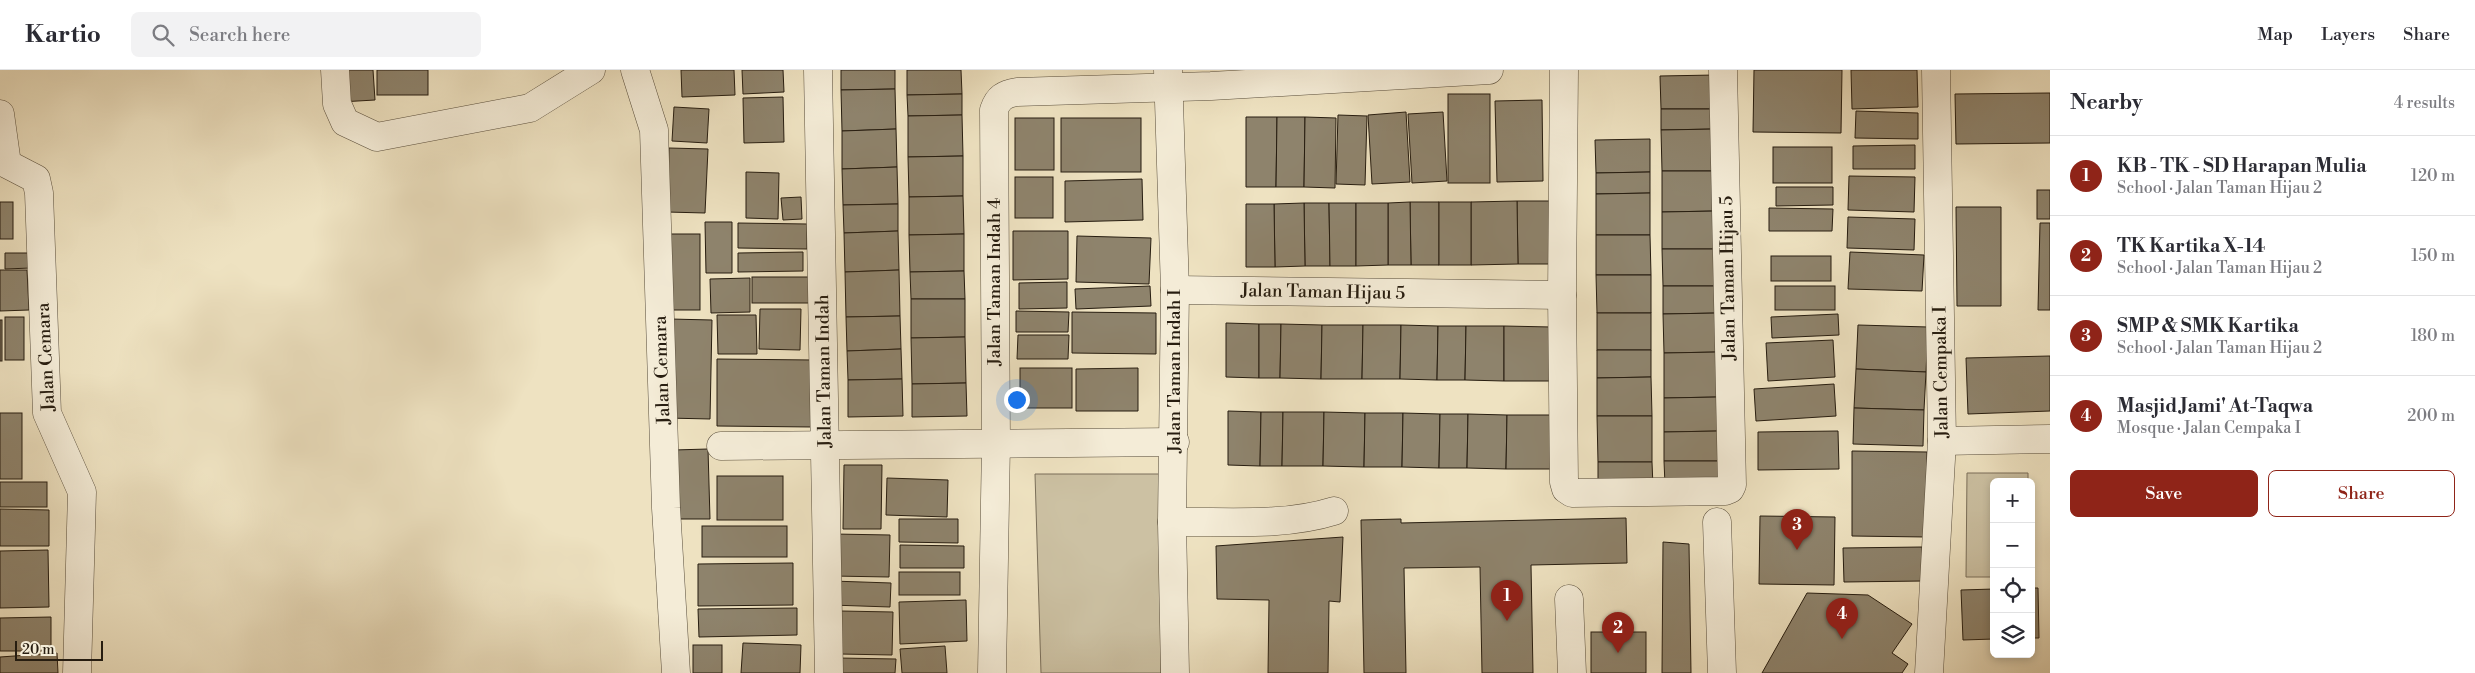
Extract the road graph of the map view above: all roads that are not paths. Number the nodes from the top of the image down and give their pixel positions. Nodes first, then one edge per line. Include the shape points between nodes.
1 (335, 70) edge
2 (591, 70) edge
3 (635, 70) edge
4 (818, 70) edge
5 (1489, 70) edge
6 (1564, 70) edge
7 (1723, 70) edge
8 (1936, 70) edge
9 (1168, 79) edge
10 (0, 114) edge
11 (1175, 290) junction
12 (1562, 295) junction
13 (2050, 439) edge
14 (1942, 441) junction
15 (1175, 442) junction
16 (996, 443) junction
17 (826, 445) junction
18 (721, 446) dead end
19 (1334, 511) dead end
20 (1172, 522) junction
21 (1717, 522) dead end
22 (1569, 600) dead end
23 (76, 673) edge
24 (676, 673) edge
25 (829, 673) edge
26 (992, 673) edge
27 (1175, 673) edge
28 (1572, 673) edge
29 (1722, 673) edge
30 (1929, 673) edge

1 - 2 street via 337,104 345,122 377,137 530,108
3 - 24 street, Jalan Cemara via 654,130 666,508
4 - 17 street, Jalan Taman Indah
5 - 9 street
6 - 12 street
7 - 12 street, Jalan Taman Hijau 5 via 1730,490 1572,493 1566,490
8 - 14 street, Jalan Cempaka I
9 - 11 street, Jalan Taman Indah I
9 - 16 street, Jalan Taman Indah 4 via 1017,92 1005,94 997,101 994,110
10 - 23 street, Jalan Cemara via 6,164 36,179 47,413 82,492
11 - 12 street, Jalan Taman Hijau 5
11 - 15 street, Jalan Taman Indah I
13 - 14 street
14 - 30 street, Jalan Cempaka I
15 - 16 street
15 - 20 street, Jalan Taman Indah I
16 - 17 street
16 - 26 street, Jalan Taman Indah 4
17 - 18 street
17 - 25 street, Jalan Taman Indah
19 - 20 street via 1313,518
20 - 27 street, Jalan Taman Indah I
21 - 29 street
22 - 28 street

